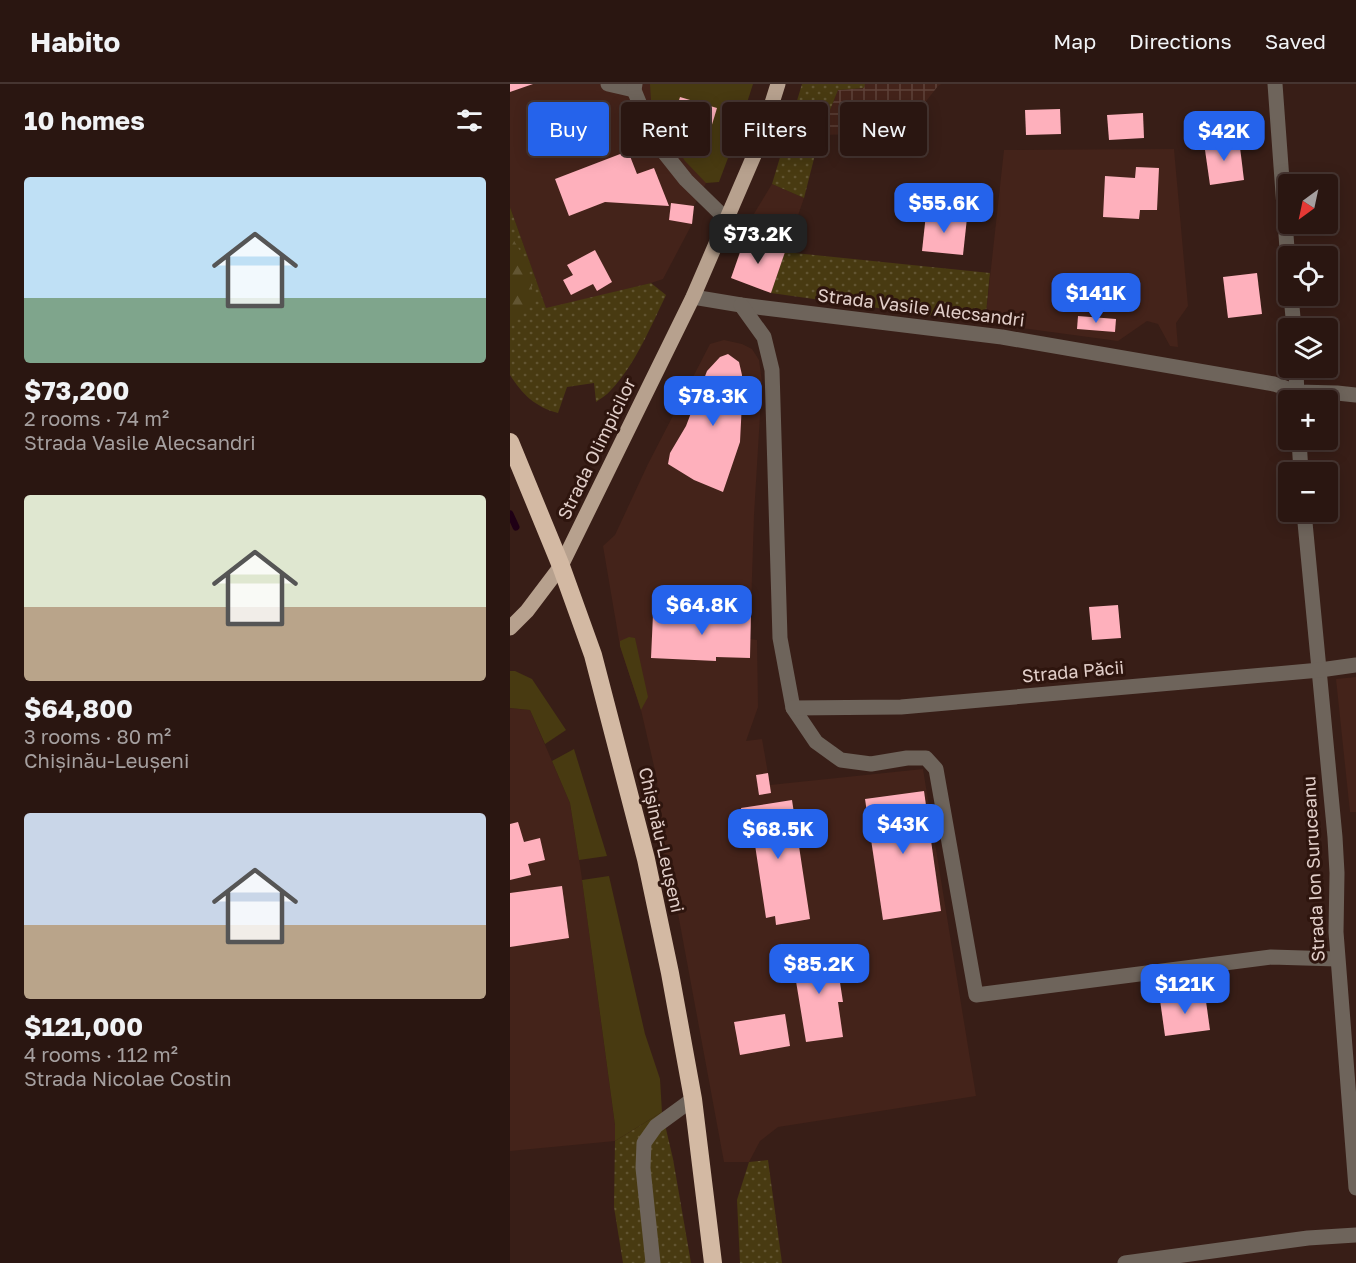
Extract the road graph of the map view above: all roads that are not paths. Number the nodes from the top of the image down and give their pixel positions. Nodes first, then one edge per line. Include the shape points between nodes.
1 (608, 84) edge
2 (778, 84) edge
3 (1275, 84) edge
4 (635, 87) edge
5 (726, 219) junction
6 (1287, 246) edge
7 (693, 297) junction
8 (741, 305) junction
9 (1286, 390) edge
10 (1338, 393) edge
11 (1356, 395) edge
12 (510, 442) edge
13 (1305, 522) edge
14 (561, 566) junction
15 (510, 628) edge
16 (1356, 665) edge
17 (1320, 670) junction
18 (793, 708) junction
19 (1337, 959) junction
20 (1349, 1006) edge
21 (693, 1099) junction
22 (1356, 1188) edge
23 (1356, 1235) edge
24 (653, 1263) edge
25 (713, 1263) edge
26 (1125, 1263) edge

1 - 4 street
2 - 5 main road, Strada Olimpicilor via 759,144
3 - 6 street
4 - 5 street via 655,141 686,180
5 - 7 main road, Strada Olimpicilor
7 - 8 street, Strada Vasile Alecsandri
7 - 14 main road, Strada Olimpicilor
8 - 9 street, Strada Vasile Alecsandri via 1002,337 1274,384
8 - 18 street via 764,337 772,370 780,638
10 - 11 street, Strada Vasile Alecsandri
12 - 14 highway, Chișinău-Leușeni
13 - 17 street, Strada Ion Suruceanu
14 - 15 main road, Strada Olimpicilor
14 - 21 highway, Chișinău-Leușeni via 593,655 646,859
16 - 17 street, Strada Păcii
17 - 18 street, Strada Păcii via 901,707
17 - 19 street, Strada Ion Suruceanu via 1335,837
18 - 19 street via 816,742 841,760 872,764 926,758 936,769 976,995 1271,957
19 - 20 street, Strada Ion Suruceanu
20 - 22 street, Strada Ion Suruceanu
21 - 24 street via 656,1126 644,1143
21 - 25 highway, Chișinău-Leușeni
23 - 26 street

